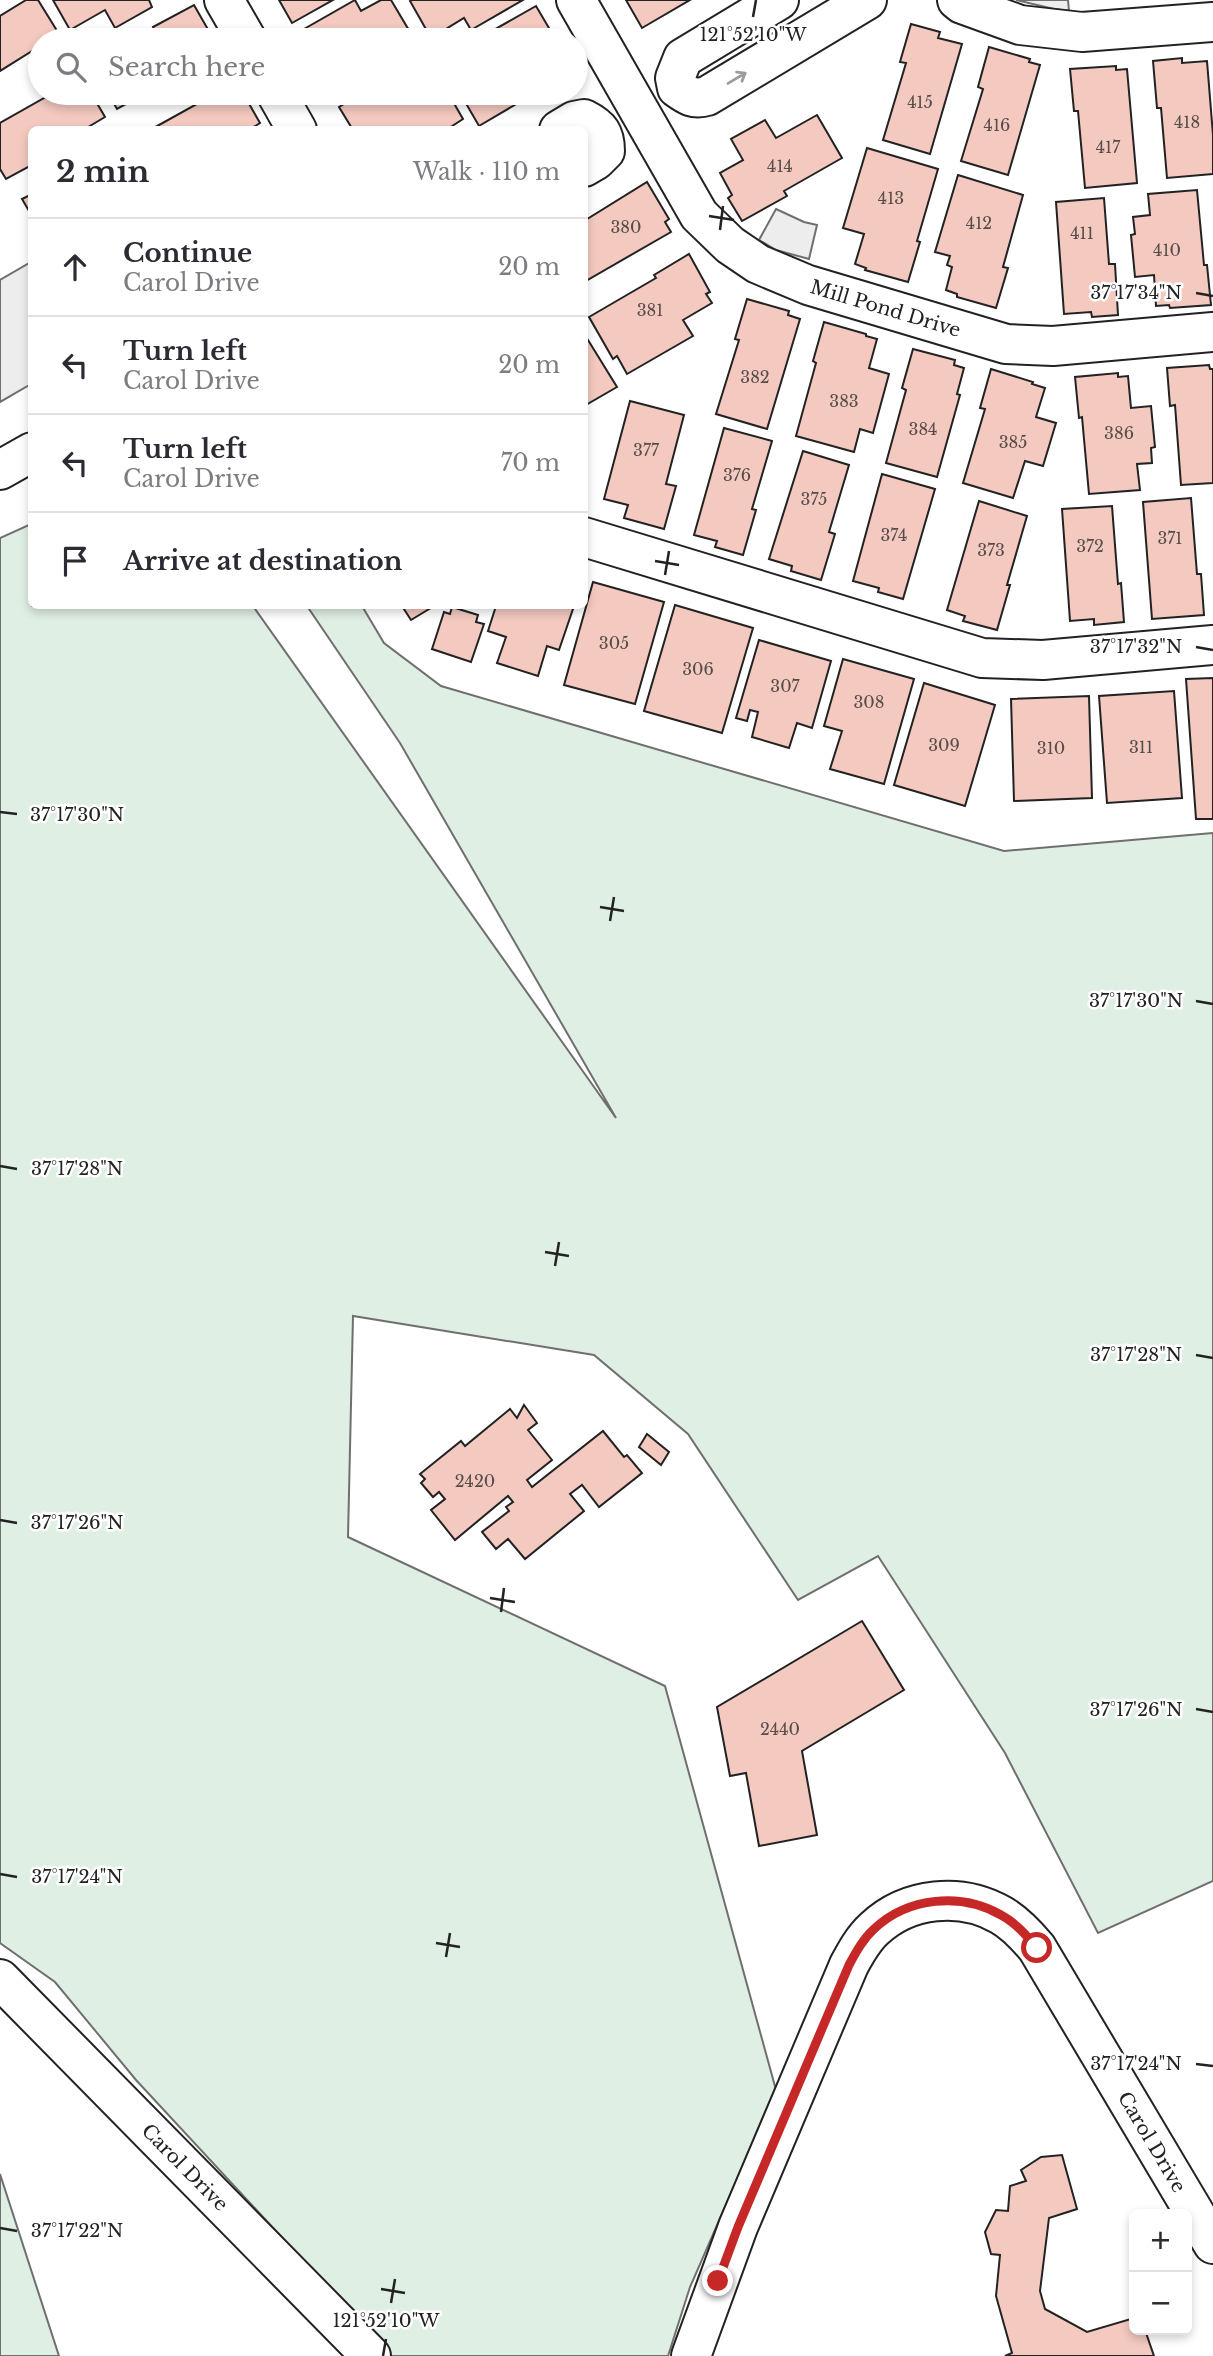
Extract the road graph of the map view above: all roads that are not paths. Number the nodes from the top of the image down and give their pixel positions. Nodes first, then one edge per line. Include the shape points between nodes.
1 (224, 0) edge
2 (576, 0) edge
3 (779, 0) edge
4 (867, 0) edge
5 (957, 0) edge
6 (1213, 22) edge
7 (240, 28) edge
8 (677, 88) junction
9 (283, 105) edge
10 (639, 111) junction
11 (295, 126) edge
12 (566, 126) edge
13 (601, 130) junction
14 (588, 165) edge
15 (1213, 332) edge
16 (28, 454) edge
17 (0, 470) edge
18 (588, 538) edge
19 (1213, 645) edge
20 (0, 1979) edge
21 (1213, 2244) edge
22 (371, 2356) edge
23 (691, 2356) edge

1 - 7 street
2 - 10 street, Mill Pond Drive
3 - 8 street via 683,58 675,78
8 -> 4 street via 697,99 707,96
5 - 6 street via 1020,25 1082,32
8 - 10 street
9 - 11 street
10 - 13 street
10 - 15 street, Mill Pond Drive via 699,215 758,264 808,285 1006,344 1053,346
12 - 13 street via 584,119
13 - 14 street via 605,151
16 - 17 street
18 - 19 street via 982,658 1043,660
20 - 22 street, Carol Drive
21 - 23 street, Carol Drive via 1037,1948 1001,1915 956,1901 933,1901 889,1917 855,1954 738,2227

